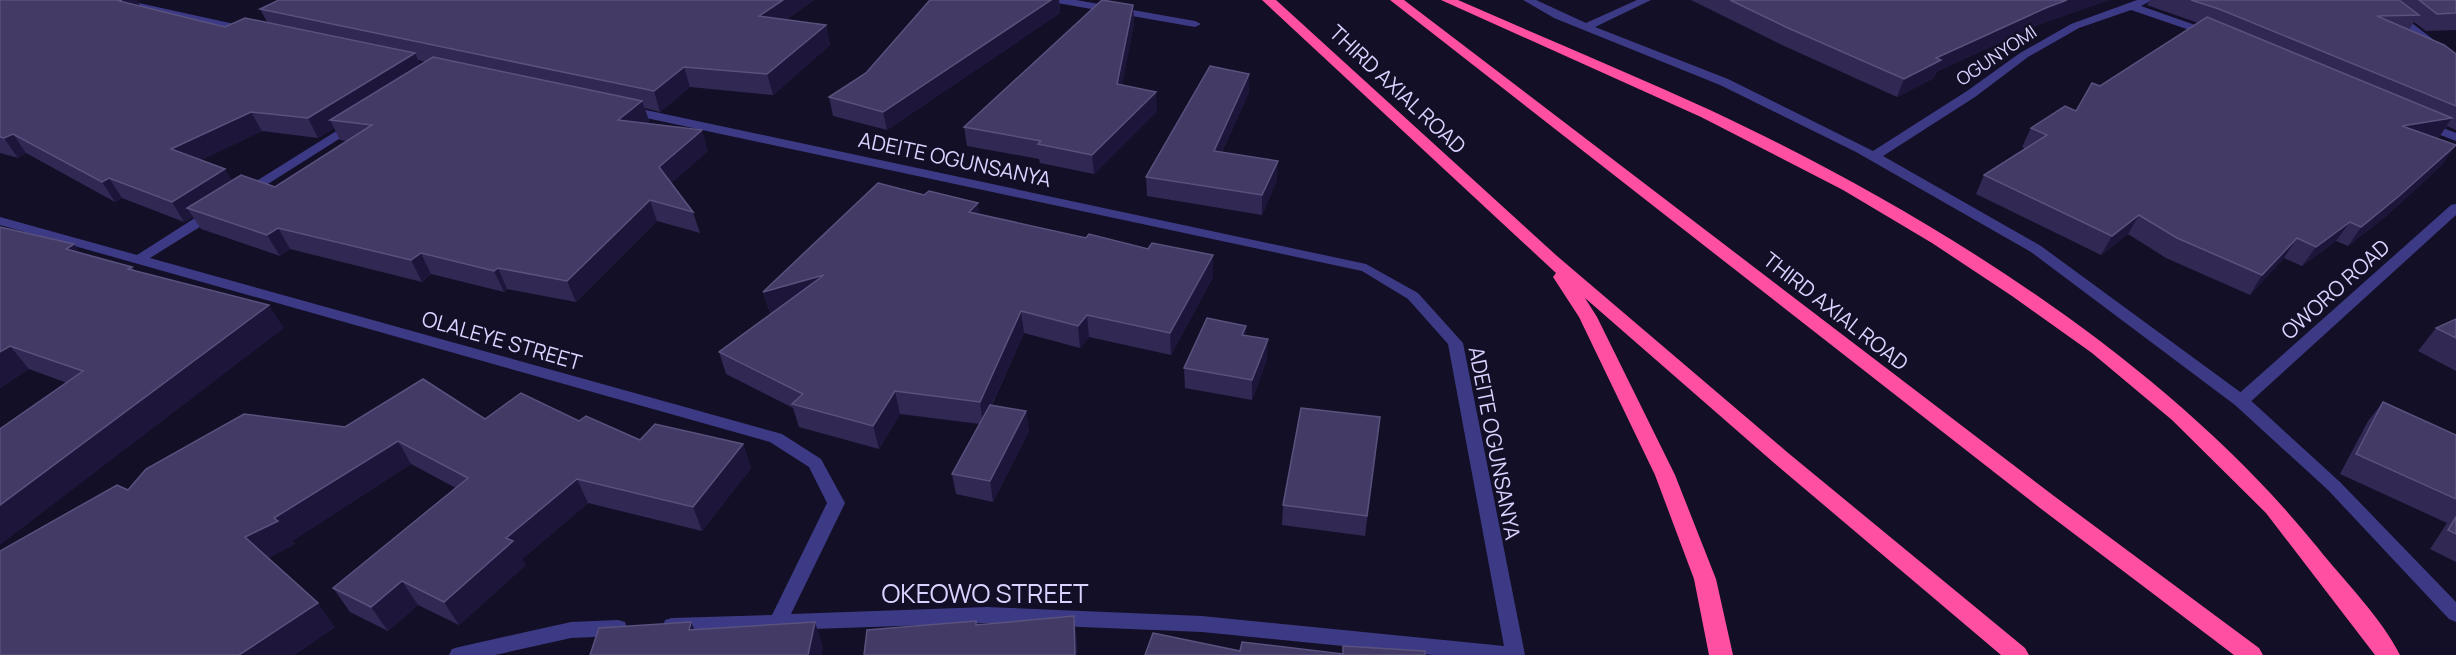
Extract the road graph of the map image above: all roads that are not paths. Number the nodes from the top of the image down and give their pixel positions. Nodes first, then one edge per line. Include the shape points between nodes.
1 (110, 0) edge
2 (1057, 0) edge
3 (1268, 0) edge
4 (1396, 0) edge
5 (1448, 0) edge
6 (1528, 0) edge
7 (1646, 0) edge
8 (2147, 0) edge
9 (2375, 0) edge
10 (2132, 6) junction
11 (1195, 24) dead end
12 (1586, 27) junction
13 (258, 32) edge
14 (2219, 37) edge
15 (2456, 63) edge
16 (615, 108) edge
17 (369, 115) edge
18 (2415, 120) edge
19 (2456, 137) edge
20 (1873, 157) junction
21 (2456, 208) edge
22 (0, 221) edge
23 (138, 260) junction
24 (1551, 260) junction
25 (2241, 401) junction
26 (2456, 614) edge
27 (777, 622) junction
28 (459, 655) edge
29 (1514, 655) edge
30 (1721, 655) edge
31 (2017, 655) edge
32 (2251, 655) edge
33 (2388, 655) edge

1 - 13 street
2 - 11 street
3 - 24 highway, THIRD AXIAL ROAD
4 - 32 highway, THIRD AXIAL ROAD
5 - 33 highway via 1706,114 1849,187 2018,292 2098,349 2179,415 2273,507
6 - 12 street
7 - 12 street
8 - 10 street, OGUNYOMI
9 - 15 street
10 - 14 street
10 - 20 street, OGUNYOMI via 2075,26 2024,55
12 - 20 street via 1724,82
16 - 29 street, ADEITE OGUNSANYA via 1366,268 1413,296 1455,343
17 - 23 street
18 - 19 street
20 - 25 street via 2036,249
21 - 25 street, OWORO ROAD
22 - 23 street, OLALEYE STREET
23 - 27 street, OLALEYE STREET via 776,438 815,463 836,503
24 - 30 highway via 1588,317 1665,475 1705,579
24 - 31 highway, THIRD AXIAL ROAD
25 - 26 street via 2334,486
27 - 28 street, OKEOWO STREET via 571,630
27 - 29 street, OKEOWO STREET via 987,615 1202,624

